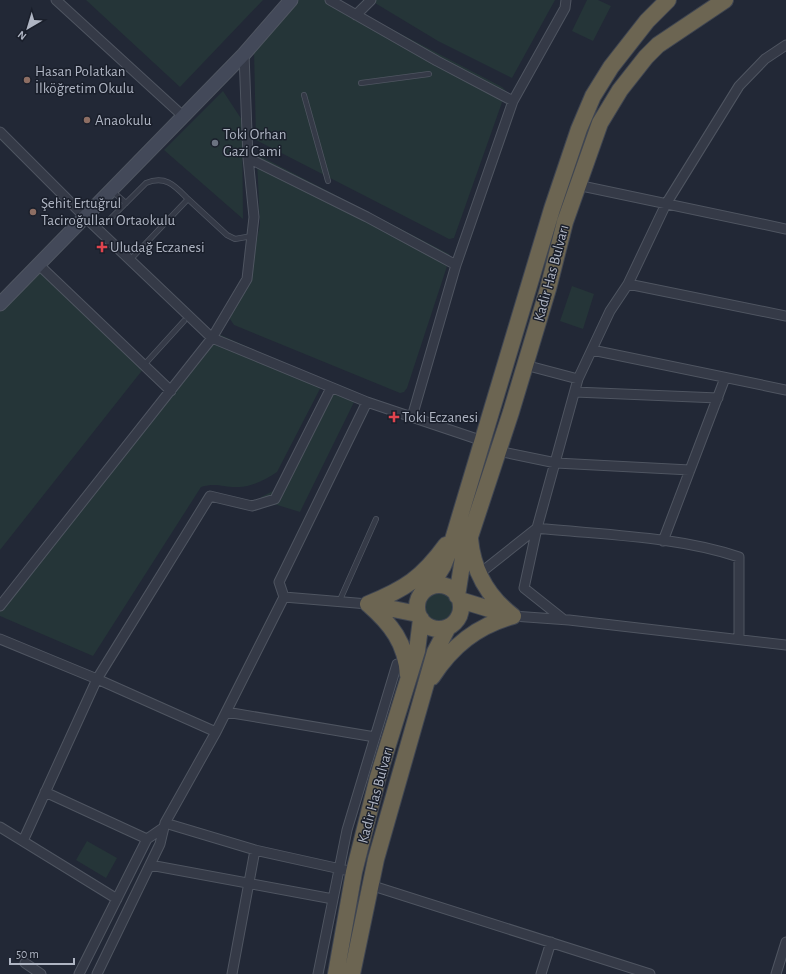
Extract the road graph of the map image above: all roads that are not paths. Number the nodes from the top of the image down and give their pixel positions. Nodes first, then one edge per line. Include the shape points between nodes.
1 (56, 0) edge
2 (291, 0) edge
3 (330, 0) edge
4 (371, 0) edge
5 (566, 0) edge
6 (668, 0) edge
7 (725, 0) edge
8 (356, 15) junction
9 (786, 45) edge
10 (244, 54) junction
11 (429, 74) dead end
12 (361, 83) dead end
13 (304, 95) dead end
14 (513, 101) junction
15 (184, 117) junction
16 (0, 132) edge
17 (248, 158) junction
18 (328, 181) dead end
19 (577, 185) junction
20 (112, 190) junction
21 (188, 199) junction
22 (126, 203) junction
23 (666, 204) junction
24 (86, 218) junction
25 (108, 221) dead end
26 (786, 229) edge
27 (252, 236) junction
28 (130, 260) junction
29 (39, 265) junction
30 (456, 265) junction
31 (628, 284) junction
32 (0, 304) edge
33 (786, 316) edge
34 (184, 321) dead end
35 (212, 338) junction
36 (592, 350) junction
37 (144, 365) junction
38 (525, 365) junction
39 (725, 378) junction
40 (578, 379) junction
41 (331, 388) junction
42 (786, 390) edge
43 (171, 391) junction
44 (575, 392) junction
45 (718, 398) junction
46 (367, 402) junction
47 (412, 417) junction
48 (483, 441) junction
49 (498, 452) junction
50 (556, 463) junction
51 (690, 470) junction
52 (376, 519) dead end
53 (538, 528) junction
54 (463, 532) junction
55 (663, 541) junction
56 (479, 574) junction
57 (426, 591) junction
58 (284, 597) junction
59 (459, 598) junction
60 (339, 602) junction
61 (368, 604) junction
62 (0, 606) edge
63 (419, 616) junction
64 (513, 616) junction
65 (563, 619) junction
66 (493, 621) junction
67 (451, 625) junction
68 (0, 639) edge
69 (739, 639) junction
70 (786, 645) edge
71 (397, 664) dead end
72 (97, 678) junction
73 (408, 683) junction
74 (421, 698) junction
75 (226, 712) junction
76 (216, 732) junction
77 (378, 744) junction
78 (45, 792) junction
79 (164, 825) junction
80 (0, 827) edge
81 (147, 839) junction
82 (23, 841) junction
83 (255, 850) junction
84 (150, 864) junction
85 (347, 871) junction
86 (248, 884) junction
87 (370, 885) junction
88 (333, 898) junction
89 (116, 899) junction
90 (551, 942) junction
91 (786, 942) edge
92 (25, 963) dead end
93 (41, 974) edge
94 (79, 974) edge
95 (98, 974) edge
96 (232, 974) edge
97 (318, 974) edge
98 (336, 974) edge
99 (352, 974) edge
100 (541, 974) edge
101 (650, 974) edge
102 (776, 974) edge

1 - 15 street
2 - 10 street
3 - 8 street
4 - 8 street
5 - 14 street via 565,8
6 - 48 highway, Kadir Has Bulvarı via 621,53 601,81 585,112 552,209
7 - 19 highway, Kadir Has Bulvarı via 658,45 635,69 600,123
8 - 14 street
9 - 23 street via 765,59 739,86
10 - 15 street
10 - 17 street
11 - 12 lane
13 - 18 lane
14 - 30 street
15 - 20 street
16 - 24 street
17 - 27 street via 254,217
17 - 30 street
19 - 23 street
19 - 38 highway, Kadir Has Bulvarı
20 - 22 lane
20 - 24 street
21 - 22 lane via 173,183 157,179 146,183
21 - 27 lane via 227,235 235,239
21 - 28 lane
22 - 25 lane
23 - 26 street
23 - 31 street
24 - 28 street
24 - 29 street
27 - 35 street via 247,279
28 - 35 street
29 - 32 street
29 - 37 street
30 - 47 street
31 - 33 street
31 - 36 street via 610,311
34 - 37 lane
35 - 41 street
35 - 43 street
36 - 39 street
36 - 40 street
37 - 43 street
38 - 40 street
38 - 49 highway, Kadir Has Bulvarı
39 - 42 street
39 - 45 street
40 - 44 street
41 - 46 street
41 - 72 street via 275,499 252,506 210,496
43 - 62 street
44 - 45 street
44 - 50 street
45 - 51 street
46 - 47 street
46 - 58 street via 279,582
47 - 48 street
48 - 54 highway, Kadir Has Bulvarı
49 - 50 street
49 - 54 highway, Kadir Has Bulvarı
50 - 51 street
50 - 53 street
51 - 55 street
52 - 60 lane
53 - 55 street
53 - 56 street
53 - 65 street via 524,588
54 - 56 highway
54 - 57 highway, Kadir Has Bulvarı
54 - 59 highway, Kadir Has Bulvarı
54 - 61 highway via 416,580
55 - 69 street via 719,551 739,558
56 - 64 highway via 492,597
57 - 59 highway via 445,586
57 - 61 highway
57 - 63 highway via 418,603
58 - 60 street
58 - 75 street
59 - 64 highway
59 - 67 highway via 460,611
60 - 61 street
61 - 63 highway
61 - 73 highway via 399,638 406,657
63 - 67 highway via 433,628
63 - 73 highway, Kadir Has Bulvarı via 417,651
64 - 65 street
64 - 66 highway
65 - 69 street
66 - 67 highway
66 - 74 highway via 453,649 432,676
67 - 74 highway, Kadir Has Bulvarı via 434,652
68 - 72 street
69 - 70 street
71 - 77 street
72 - 76 street
72 - 78 street
73 - 77 highway, Kadir Has Bulvarı
74 - 87 highway, Kadir Has Bulvarı
75 - 76 street
75 - 77 street
76 - 79 street
77 - 85 highway, Kadir Has Bulvarı
78 - 81 street
78 - 82 street
79 - 81 street
79 - 83 street
79 - 84 street via 160,844
80 - 82 street
81 - 89 street
82 - 89 street
83 - 85 street
83 - 86 street
84 - 86 street
84 - 95 street
85 - 88 street
85 - 98 highway, Kadir Has Bulvarı
86 - 88 street
86 - 96 street
87 - 90 street
87 - 99 highway, Kadir Has Bulvarı
88 - 97 street
89 - 94 street
90 - 100 street
90 - 101 street
91 - 102 street
92 - 93 street

